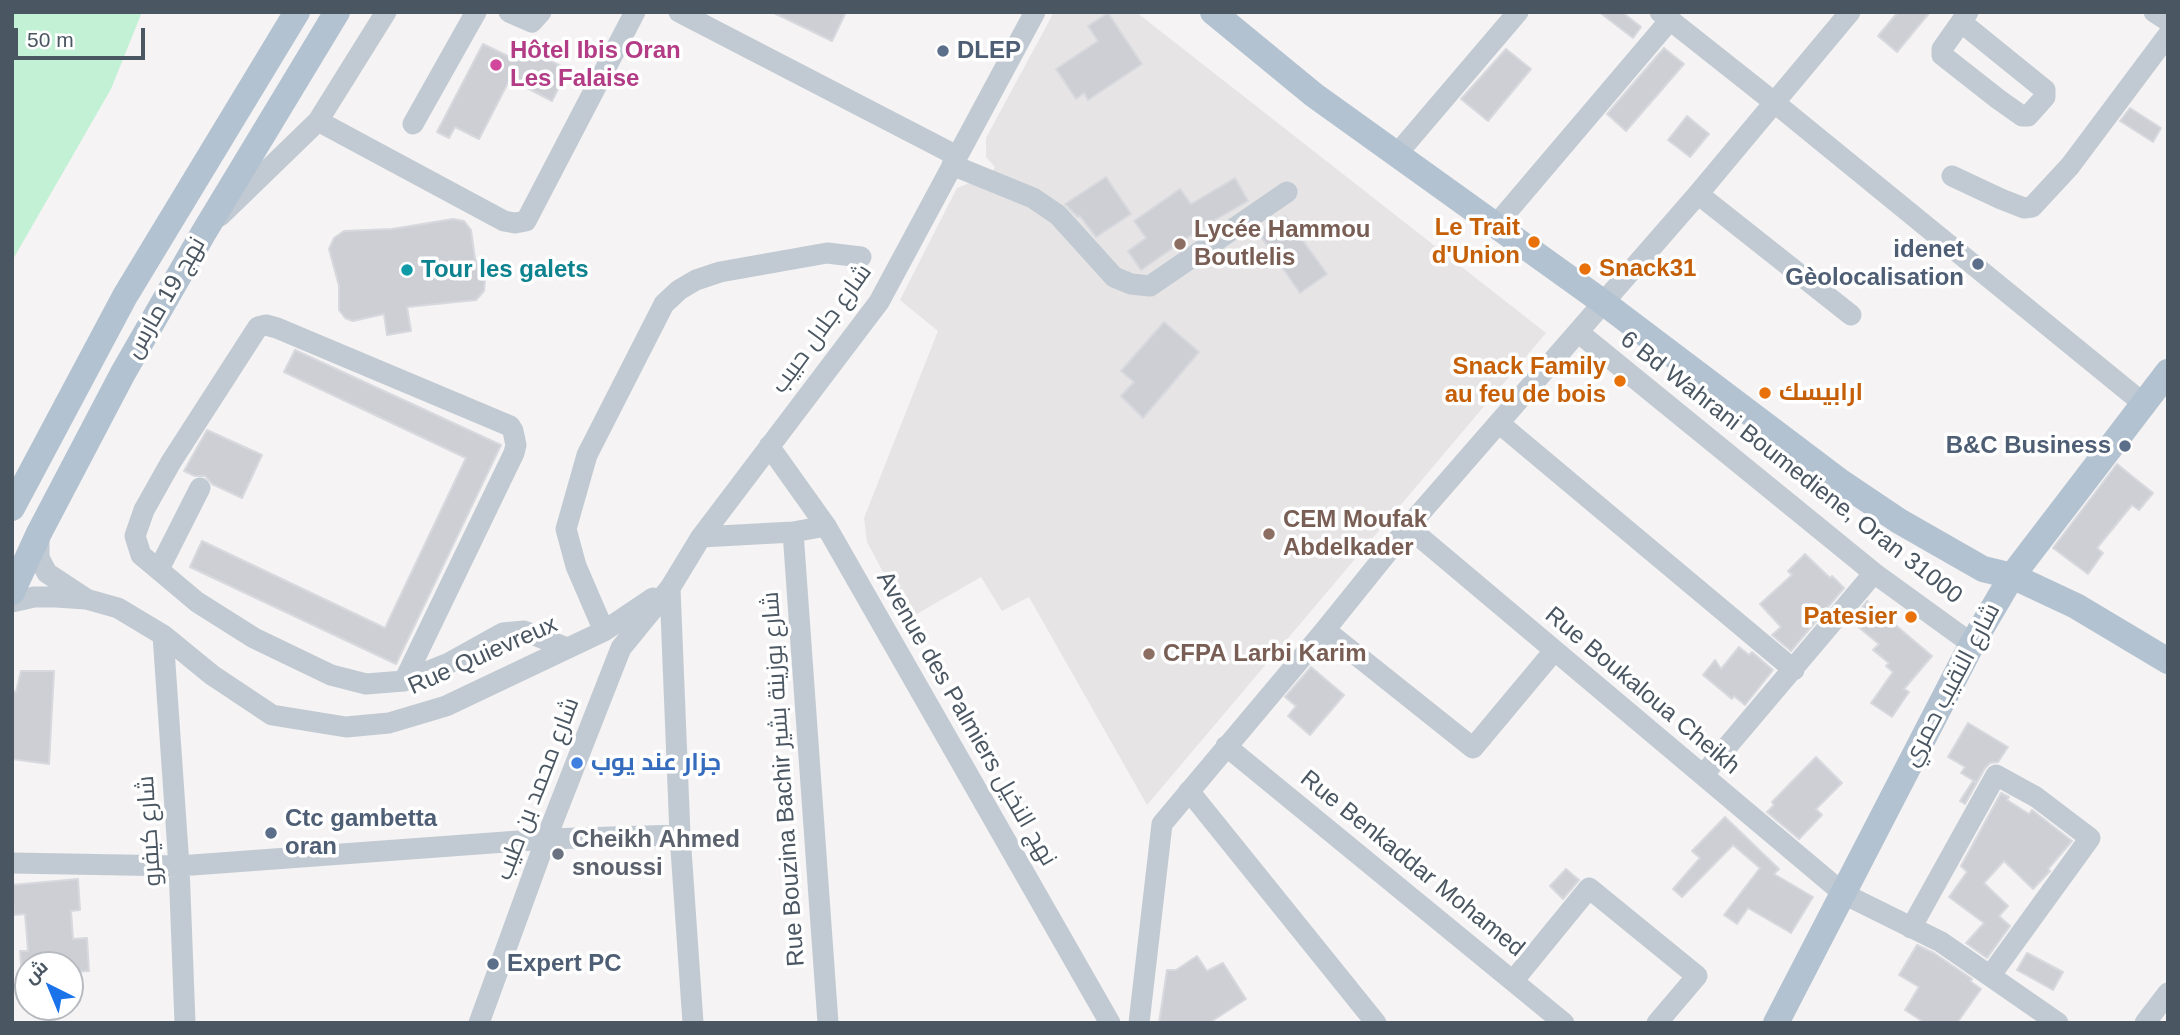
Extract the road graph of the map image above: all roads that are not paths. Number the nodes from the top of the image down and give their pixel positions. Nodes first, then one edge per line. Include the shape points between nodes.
1 (297, 12) edge
2 (337, 12) edge
3 (386, 12) edge
4 (476, 12) edge
5 (509, 12) edge
6 (541, 12) edge
7 (635, 12) edge
8 (679, 12) edge
9 (1035, 12) edge
10 (1213, 12) edge
11 (1518, 12) edge
12 (1850, 12) edge
13 (2154, 12) edge
14 (1665, 16) edge
15 (1964, 17) edge
16 (2168, 21) edge
17 (2168, 35) edge
18 (1775, 103) junction
19 (318, 121) junction
20 (413, 124) dead end
21 (1397, 155) junction
22 (955, 161) junction
23 (1952, 176) dead end
24 (1287, 192) dead end
25 (1698, 194) junction
26 (1495, 226) junction
27 (204, 232) junction
28 (861, 257) dead end
29 (1604, 303) junction
30 (1851, 315) dead end
31 (1578, 332) junction
32 (2168, 372) edge
33 (2144, 404) junction
34 (1500, 424) junction
35 (769, 446) junction
36 (200, 488) dead end
37 (12, 508) edge
38 (826, 526) junction
39 (1408, 527) junction
40 (793, 532) junction
41 (38, 533) junction
42 (701, 537) junction
43 (159, 569) junction
44 (1874, 573) junction
45 (2012, 576) junction
46 (670, 588) junction
47 (12, 592) edge
48 (86, 599) junction
49 (12, 602) edge
50 (1325, 630) junction
51 (604, 631) junction
52 (163, 635) junction
53 (1972, 644) junction
54 (567, 648) junction
55 (1554, 651) junction
56 (2168, 661) edge
57 (1794, 670) junction
58 (404, 681) junction
59 (1226, 746) junction
60 (1703, 775) junction
61 (1189, 792) junction
62 (680, 835) junction
63 (546, 839) junction
64 (12, 863) edge
65 (179, 866) junction
66 (1844, 894) junction
67 (1911, 928) junction
68 (1990, 976) junction
69 (1513, 981) junction
70 (2168, 993) edge
71 (2032, 1016) edge
72 (185, 1023) edge
73 (479, 1023) edge
74 (693, 1023) edge
75 (828, 1023) edge
76 (1110, 1023) edge
77 (1139, 1023) edge
78 (1376, 1023) edge
79 (1564, 1023) edge
80 (1657, 1023) edge
81 (1776, 1023) edge
82 (2058, 1023) edge
83 (2145, 1023) edge

1 - 37 main road, نهج 19 مارس via 125,296
2 - 27 main road, نهج 19 مارس
3 - 19 street
4 - 20 street
5 - 6 street via 532,23
7 - 19 street via 526,221 503,221
8 - 22 street
9 - 22 street, شارع جلال حبيب
10 - 21 main road via 1314,95
11 - 21 street
12 - 18 street
13 - 16 street
14 - 18 street
14 - 26 street
15 - 15 street via 2045,90 2045,97 2028,116 1945,60 1942,49
17 - 23 street via 2070,166 2032,207 2024,208
18 - 25 street
18 - 33 street
19 - 27 street
21 - 26 main road
22 - 24 street via 1058,215 1114,277 1150,286
22 - 35 street, شارع جلال حبيب via 880,302
25 - 29 street
25 - 30 street
26 - 29 main road
27 - 41 main road, نهج 19 مارس
28 - 51 street via 827,253 720,272 696,280 664,304 587,455 566,528 576,566
29 - 31 street
29 - 45 main road via 1899,521 1983,569
31 - 34 street
31 - 44 street, 6 Bd Wahrani Boumediene, Oran 31000
32 - 33 main road, شارع النقيب حمري
33 - 45 main road, شارع النقيب حمري
34 - 39 street
34 - 57 street
35 - 38 street, Avenue des Palmiers نهج النخيل
35 - 42 street, شارع جلال حبيب
36 - 43 street
38 - 40 street
38 - 76 street, Avenue des Palmiers نهج النخيل
39 - 50 street
39 - 55 street, Rue Boukaloua Cheikh
40 - 42 street
40 - 75 street, Rue Bouzina Bachir شارع بوزينة بشير
41 - 47 main road, نهج 19 مارس
41 - 48 street via 39,558 47,573
42 - 46 street, شارع جلال حبيب
43 - 58 street via 197,602 254,638 331,675 366,684
43 - 58 street via 141,555 136,528 171,462 258,327 277,328 510,426 516,439 514,453
44 - 53 street, 6 Bd Wahrani Boumediene, Oran 31000
44 - 57 street
45 - 53 main road, شارع النقيب حمري
45 - 56 main road via 2076,606
46 - 51 street, Rue Quievreux
46 - 62 street
46 - 63 street, شارع محمد بن طيب via 621,648
48 - 49 street via 34,597
48 - 52 street, Rue Quievreux via 118,608
50 - 55 street via 1473,748
50 - 59 street
51 - 54 street, Rue Quievreux
52 - 54 street, Rue Quievreux via 272,715 346,727 388,723 446,706
52 - 65 street, شارع كيفرو
53 - 66 main road, شارع النقيب حمري
54 - 58 street via 524,631 503,633
55 - 60 street, Rue Boukaloua Cheikh
57 - 60 street
59 - 61 street
59 - 69 street, Rue Benkaddar Mohamed
60 - 66 street, Rue Boukaloua Cheikh
61 - 77 street via 1162,824
61 - 78 street
62 - 63 street
62 - 74 street
63 - 65 street
63 - 73 street, شارع محمد بن طيب
64 - 65 street
65 - 72 street, شارع كيفرو
66 - 67 street, Rue Boukaloua Cheikh
66 - 81 main road, شارع النقيب حمري
67 - 68 street, Rue Boukaloua Cheikh via 1941,942
67 - 68 street via 1996,775 2035,797 2090,838
68 - 71 street, Rue Boukaloua Cheikh
69 - 79 street, Rue Benkaddar Mohamed
69 - 80 street via 1589,888 1697,976
70 - 83 street
71 - 82 street, Rue Boukaloua Cheikh

